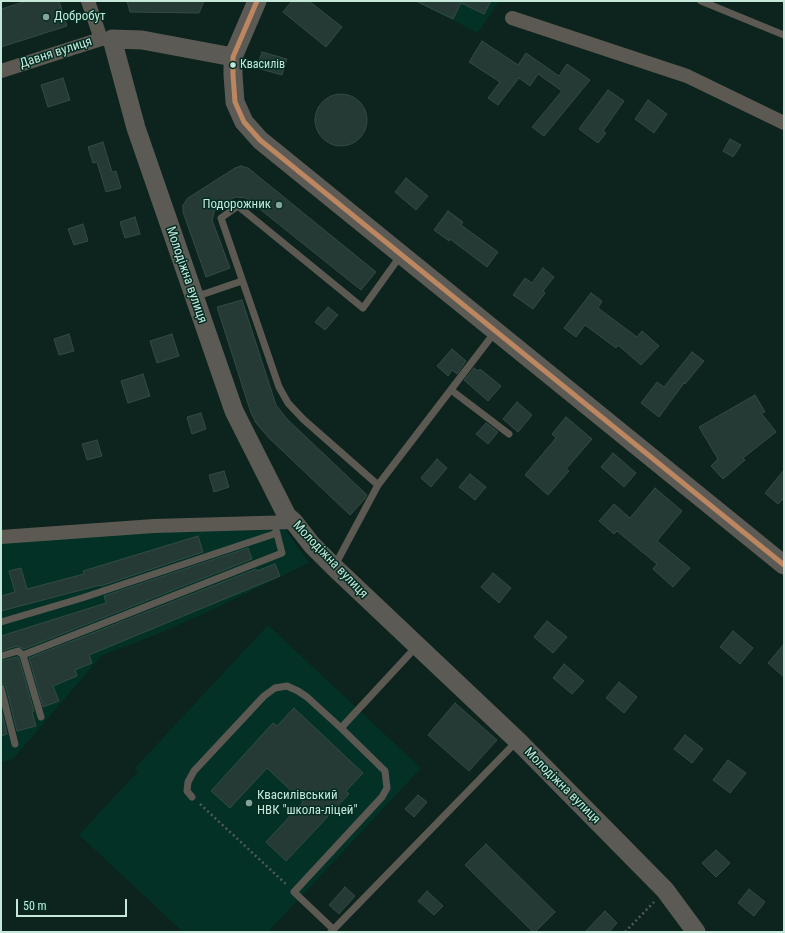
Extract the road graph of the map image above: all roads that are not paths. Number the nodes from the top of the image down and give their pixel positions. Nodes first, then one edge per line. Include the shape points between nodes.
1 (88, 1) edge
2 (257, 1) edge
3 (701, 1) edge
4 (512, 18) dead end
5 (784, 35) edge
6 (106, 39) junction
7 (233, 57) junction
8 (1, 71) edge
9 (784, 123) edge
10 (401, 256) junction
11 (242, 281) junction
12 (194, 297) junction
13 (496, 331) junction
14 (451, 390) junction
15 (509, 434) dead end
16 (378, 485) junction
17 (294, 522) junction
18 (275, 528) junction
19 (1, 537) edge
20 (784, 565) edge
21 (334, 567) junction
22 (1, 622) edge
23 (418, 645) junction
24 (23, 654) junction
25 (1, 656) edge
26 (1, 688) edge
27 (41, 717) dead end
28 (341, 728) junction
29 (518, 740) junction
30 (15, 744) dead end
31 (192, 797) road end
32 (332, 931) edge
33 (696, 932) edge

1 - 6 street
2 - 7 street
3 - 5 lane
4 - 9 street via 687,76
6 - 7 street via 142,40
6 - 8 street, Давня вулиця
6 - 12 street, Молодіжна вулиця
7 - 10 street via 235,102 244,122 260,140
10 - 11 lane via 363,308 238,206 220,218
10 - 13 street
11 - 12 lane
11 - 16 lane via 279,387 288,403
12 - 17 street, Молодіжна вулиця via 234,411 287,516
13 - 14 lane
13 - 20 street
14 - 15 lane
14 - 16 lane
16 - 21 lane
17 - 18 street
17 - 21 street, Молодіжна вулиця
18 - 19 street via 154,526
18 - 22 lane via 82,598
18 - 24 lane via 282,553
21 - 23 street, Молодіжна вулиця
23 - 28 lane
23 - 29 street, Молодіжна вулиця
24 - 25 lane via 18,651
24 - 27 lane
26 - 30 lane
28 - 31 lane via 298,690 287,686 275,688 264,696 194,771 188,782 187,791
28 - 32 lane via 385,771 387,788 382,797 294,892
29 - 32 lane
29 - 33 street, Молодіжна вулиця via 665,890

